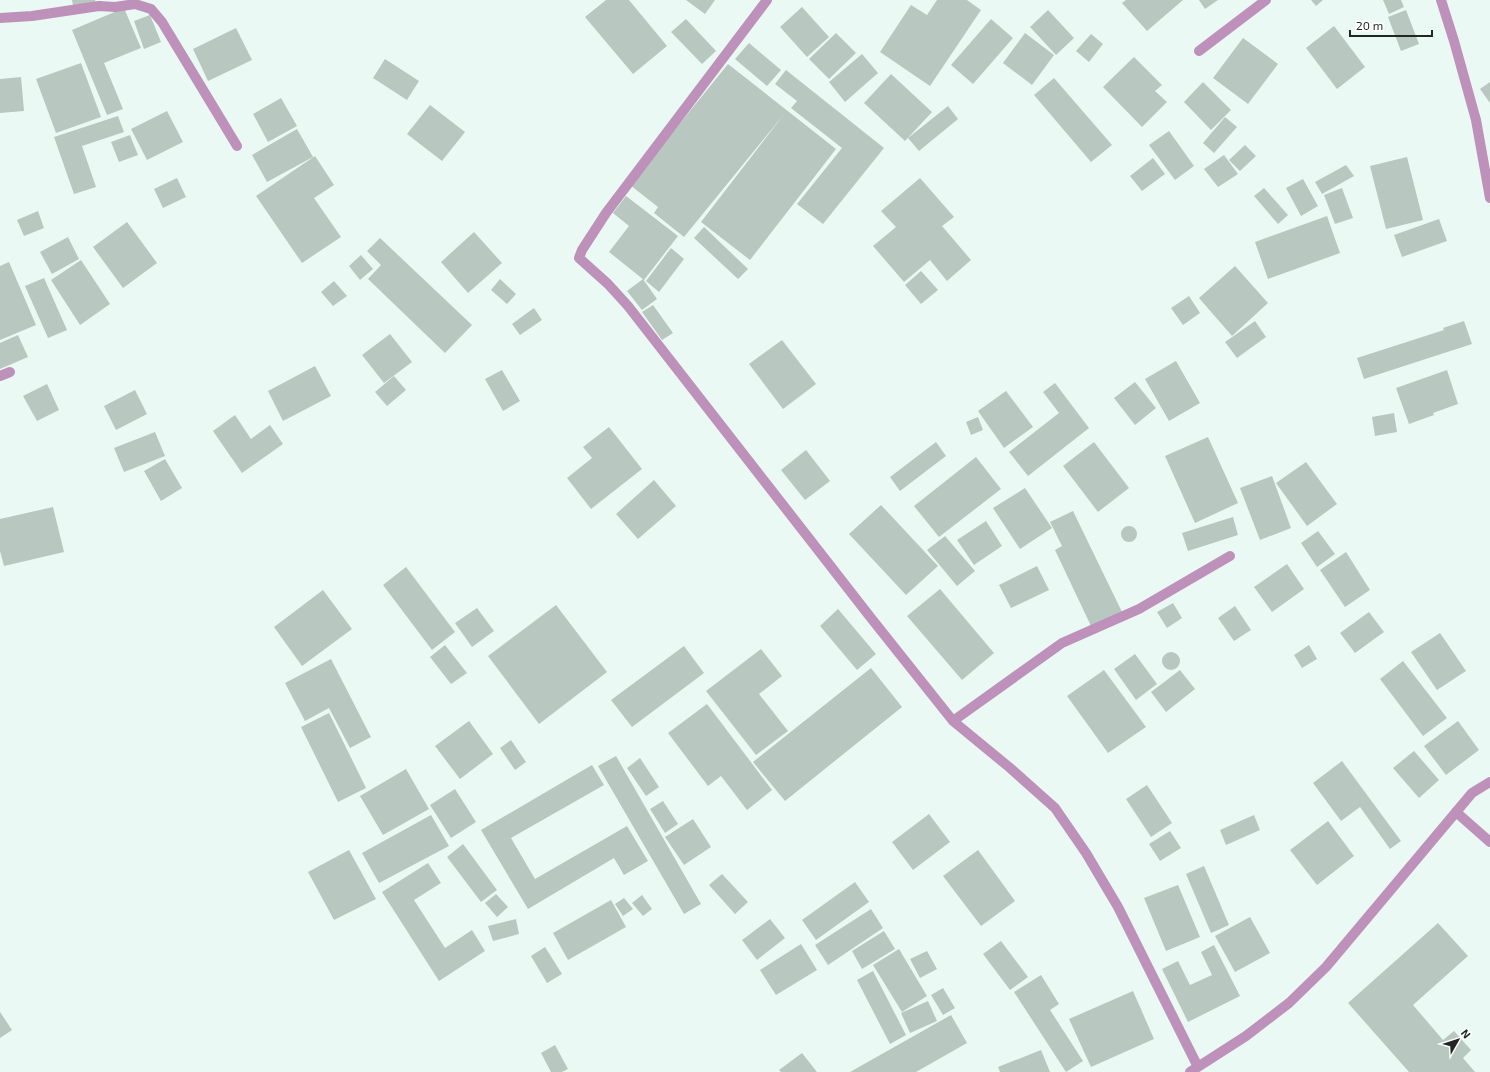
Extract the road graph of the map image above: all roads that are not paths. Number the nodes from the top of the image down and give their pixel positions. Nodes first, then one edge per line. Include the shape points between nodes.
1 (767, 0) edge
2 (1266, 0) edge
3 (1441, 0) edge
4 (0, 18) edge
5 (1199, 51) dead end
6 (237, 146) dead end
7 (1490, 198) edge
8 (1230, 556) dead end
9 (953, 720) junction
10 (1490, 782) edge
11 (1456, 812) junction
12 (1490, 842) edge
13 (1194, 1069) edge

1 - 9 street via 606,213 579,258 628,306
2 - 5 street
3 - 7 street via 1476,120
4 - 6 street via 98,6 135,4 151,8
8 - 9 street via 1139,609 1062,643
9 - 13 street via 1055,808 1118,907
10 - 11 street via 1472,793
11 - 12 street
11 - 13 street via 1326,968 1289,1003 1246,1036

